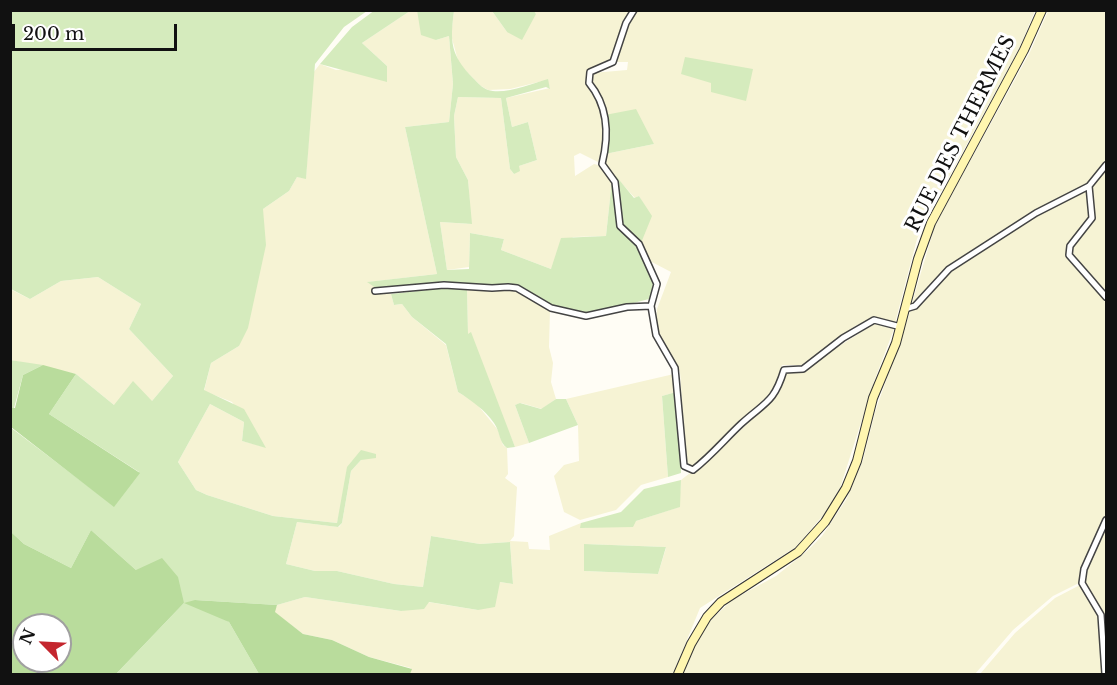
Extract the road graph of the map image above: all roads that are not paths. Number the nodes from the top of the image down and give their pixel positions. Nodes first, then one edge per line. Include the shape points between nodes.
1 (634, 10) edge
2 (1042, 10) edge
3 (1107, 165) edge
4 (1089, 186) junction
5 (375, 291) dead end
6 (1107, 297) edge
7 (651, 306) junction
8 (905, 309) junction
9 (901, 327) junction
10 (1107, 520) edge
11 (678, 675) edge
12 (1105, 675) edge

1 - 7 street via 613,62 590,72 589,83 597,92 608,134 602,164 615,182 620,226 639,244 657,284
2 - 8 main road, RUE DES THERMES via 931,223
3 - 4 street
4 - 6 street via 1092,218 1068,251
4 - 8 street via 1036,213 971,254 944,273 915,306
5 - 7 street via 444,285 517,288 551,308 586,316
7 - 9 street via 656,335 675,368 684,466 693,470 762,409 778,391 784,370 803,369 874,320
8 - 9 main road, RUE DES THERMES
9 - 11 main road, RUE DES THERMES via 873,398 853,472 837,504 798,552 734,593 707,617
10 - 12 street via 1084,568 1082,583 1101,615

